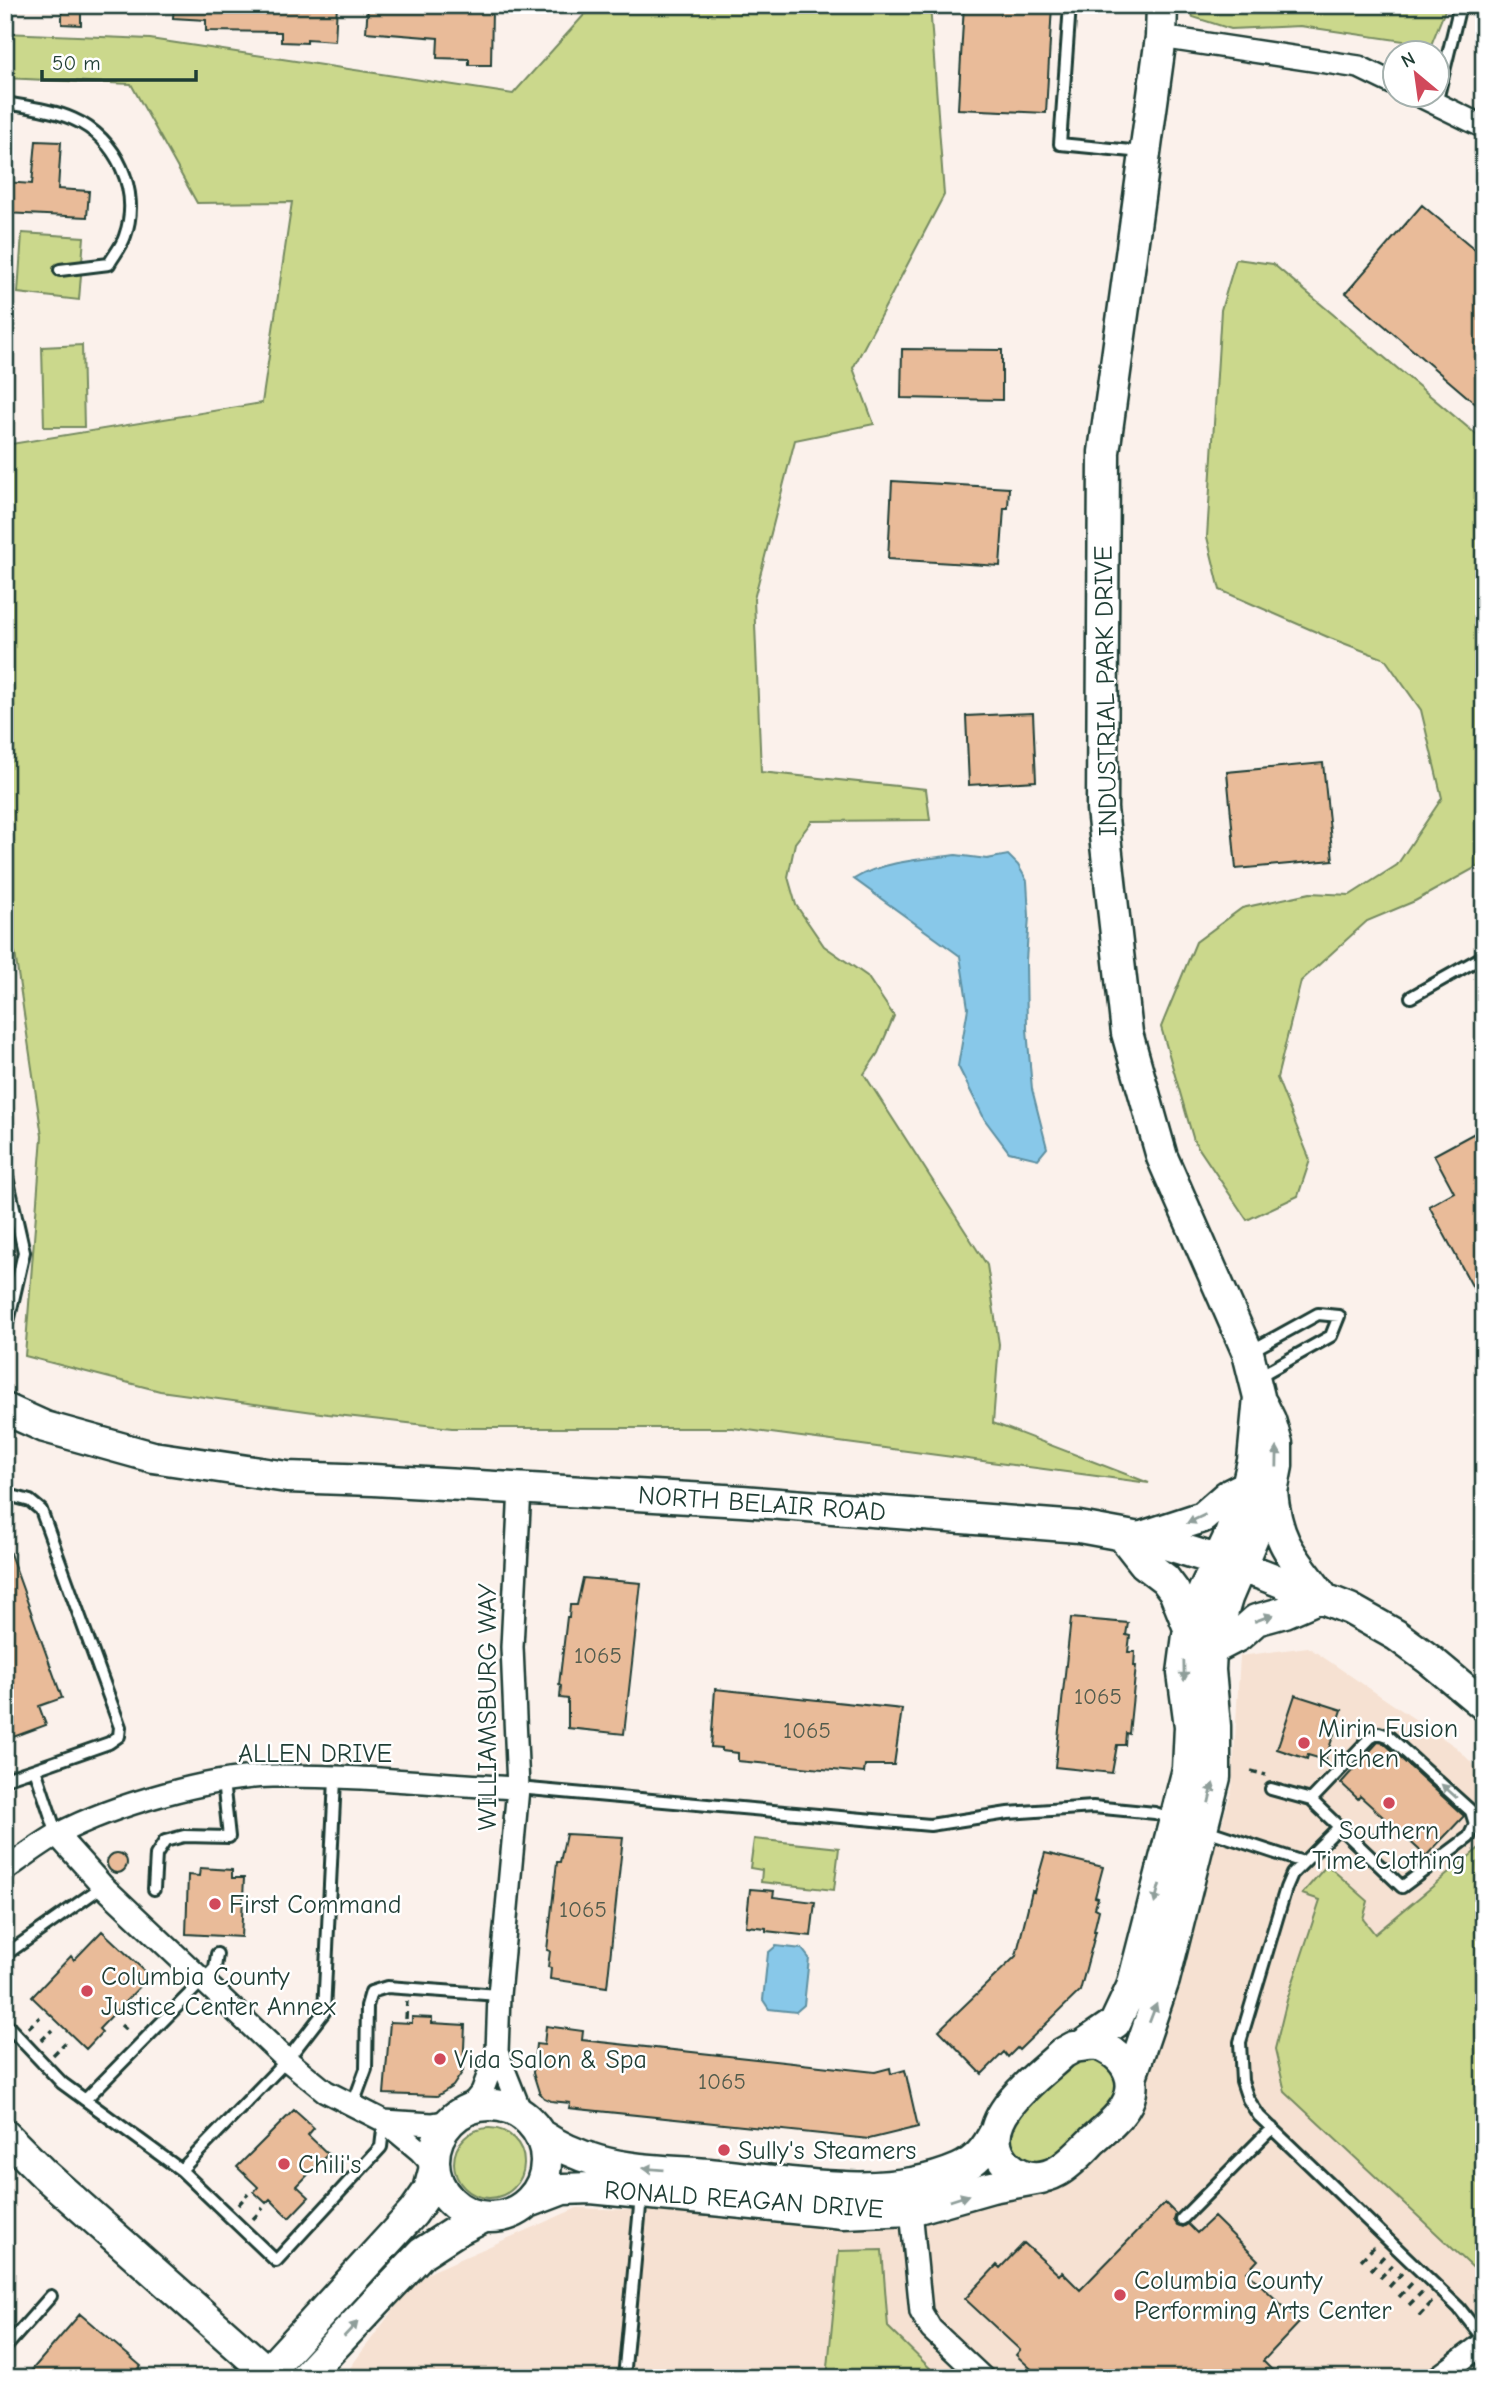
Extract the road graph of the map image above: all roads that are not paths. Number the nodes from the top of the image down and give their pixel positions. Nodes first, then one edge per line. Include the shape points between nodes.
1 (1070, 5) edge
2 (1162, 5) edge
3 (1460, 5) edge
4 (1161, 37) junction
5 (1450, 46) edge
6 (1380, 77) edge
7 (5, 103) edge
8 (1444, 108) edge
9 (1484, 127) edge
10 (1145, 152) junction
11 (60, 270) dead end
12 (1484, 956) edge
13 (1411, 997) dead end
14 (5, 1168) edge
15 (5, 1326) edge
16 (1255, 1376) junction
17 (5, 1409) edge
18 (520, 1488) junction
19 (1259, 1489) junction
20 (5, 1494) edge
21 (1130, 1537) junction
22 (1229, 1564) junction
23 (1322, 1597) junction
24 (1189, 1628) junction
25 (1211, 1650) junction
26 (1484, 1705) edge
27 (35, 1769) junction
28 (5, 1779) edge
29 (334, 1779) junction
30 (223, 1781) junction
31 (518, 1788) junction
32 (1271, 1788) dead end
33 (1311, 1800) junction
34 (1189, 1825) junction
35 (1339, 1827) junction
36 (57, 1835) junction
37 (1303, 1863) junction
38 (5, 1870) edge
39 (103, 1886) junction
40 (154, 1889) dead end
41 (217, 1954) dead end
42 (5, 1955) edge
43 (202, 1981) junction
44 (499, 1995) junction
45 (5, 2023) edge
46 (1083, 2045) junction
47 (497, 2052) junction
48 (287, 2060) junction
49 (1131, 2077) junction
50 (85, 2100) junction
51 (352, 2107) junction
52 (459, 2115) junction
53 (384, 2121) junction
54 (531, 2124) junction
55 (1272, 2128) junction
56 (995, 2132) junction
57 (5, 2134) edge
58 (433, 2168) junction
59 (181, 2170) junction
60 (1041, 2178) junction
61 (642, 2193) junction
62 (529, 2202) junction
63 (911, 2210) junction
64 (482, 2218) junction
65 (1182, 2219) dead end
66 (51, 2296) dead end
67 (1484, 2341) edge
68 (5, 2348) edge
69 (268, 2376) edge
70 (304, 2378) edge
71 (624, 2378) edge
72 (983, 2378) edge
73 (1437, 2378) edge

1 - 10 lane via 1060,144
2 - 4 street, INDUSTRIAL PARK DRIVE
3 - 5 lane
4 - 6 street via 1359,67
4 - 10 street, INDUSTRIAL PARK DRIVE
7 - 11 lane via 74,119 102,138 119,159 127,182 131,206 125,237 109,264
8 - 9 street
10 - 16 street, INDUSTRIAL PARK DRIVE via 1104,452 1102,809 1131,1045 1162,1157
12 - 13 lane
14 - 15 lane via 24,1252
16 - 16 lane via 1331,1336 1339,1316 1318,1314
16 - 19 street, INDUSTRIAL PARK DRIVE via 1253,1461
17 - 18 street, NORTH BELAIR ROAD via 45,1427 166,1459 287,1477
18 - 21 street, NORTH BELAIR ROAD via 1079,1527
18 - 31 street, WILLIAMSBURG WAY via 512,1647
19 -> 21 street via 1227,1496 1203,1517
19 - 22 street, INDUSTRIAL PARK DRIVE via 1230,1535
19 - 23 street via 1274,1513 1283,1543
20 - 27 lane via 30,1501 41,1510 120,1727 109,1743
21 - 22 street, NORTH BELAIR ROAD
21 - 24 street via 1144,1563 1170,1585
22 - 23 street, NORTH BELAIR ROAD
22 - 24 street, RONALD REAGAN DRIVE
22 - 25 street, RONALD REAGAN DRIVE via 1227,1598
25 -> 23 street via 1256,1620
23 - 26 street, NORTH BELAIR ROAD via 1396,1635
24 -> 34 street, RONALD REAGAN DRIVE via 1183,1673 1190,1726
34 -> 25 street, RONALD REAGAN DRIVE via 1215,1777
27 - 28 lane
27 - 36 lane
29 - 30 street, ALLEN DRIVE via 272,1776
29 - 31 street, ALLEN DRIVE
29 - 48 lane via 324,2012
30 - 36 street, ALLEN DRIVE via 119,1809
30 - 40 lane via 229,1837 184,1836 166,1841 156,1855
31 - 34 lane via 930,1825 1093,1807 1155,1813
31 - 44 street, WILLIAMSBURG WAY
32 - 33 lane
33 - 35 lane
35 -> 33 lane via 1402,1887 1469,1837 1475,1824 1471,1811 1388,1736 1379,1733
34 - 37 lane
34 -> 46 street, RONALD REAGAN DRIVE via 1128,2000 1115,2023
49 -> 34 street, RONALD REAGAN DRIVE via 1164,1980
35 - 37 lane
36 - 38 street, ALLEN DRIVE
36 - 39 street
37 - 55 lane via 1286,1888 1240,2042 1248,2099
39 - 42 lane
39 - 43 street
41 - 43 lane via 215,1968
43 - 48 street
43 - 50 lane
44 - 47 street, WILLIAMSBURG WAY
44 - 51 lane via 387,1987 371,1992 366,2068
45 - 50 lane
46 - 49 street via 1108,2048 1119,2056
46 - 56 street, RONALD REAGAN DRIVE via 1063,2053 1006,2108
47 - 52 street, WILLIAMSBURG WAY via 482,2092
47 - 54 street, WILLIAMSBURG WAY
48 - 51 street
48 - 59 lane
49 - 60 street, RONALD REAGAN DRIVE via 1121,2114 1066,2166
50 - 59 lane
51 - 53 street
52 - 53 street via 432,2124
52 - 54 street, RONALD REAGAN DRIVE via 496,2105
52 - 58 street via 437,2141
53 - 58 street
53 - 59 lane via 381,2147 276,2261
56 -> 54 street, RONALD REAGAN DRIVE via 987,2148 960,2169 919,2181 834,2187 621,2166 580,2155
54 - 62 street via 545,2148 547,2163
55 - 65 lane
55 - 67 lane via 1459,2308
56 - 60 street via 995,2144 1006,2164 1029,2178
57 - 69 street
58 - 64 street via 439,2188 450,2202
58 - 69 street via 429,2190 413,2213
63 -> 60 street, RONALD REAGAN DRIVE
61 - 62 street, RONALD REAGAN DRIVE via 563,2189
61 - 63 street, RONALD REAGAN DRIVE via 843,2213
61 - 71 lane
62 - 64 street, RONALD REAGAN DRIVE via 515,2212
63 - 72 street via 921,2312 931,2329
70 -> 64 street, RONALD REAGAN DRIVE via 422,2253
66 - 68 lane
67 - 73 street

